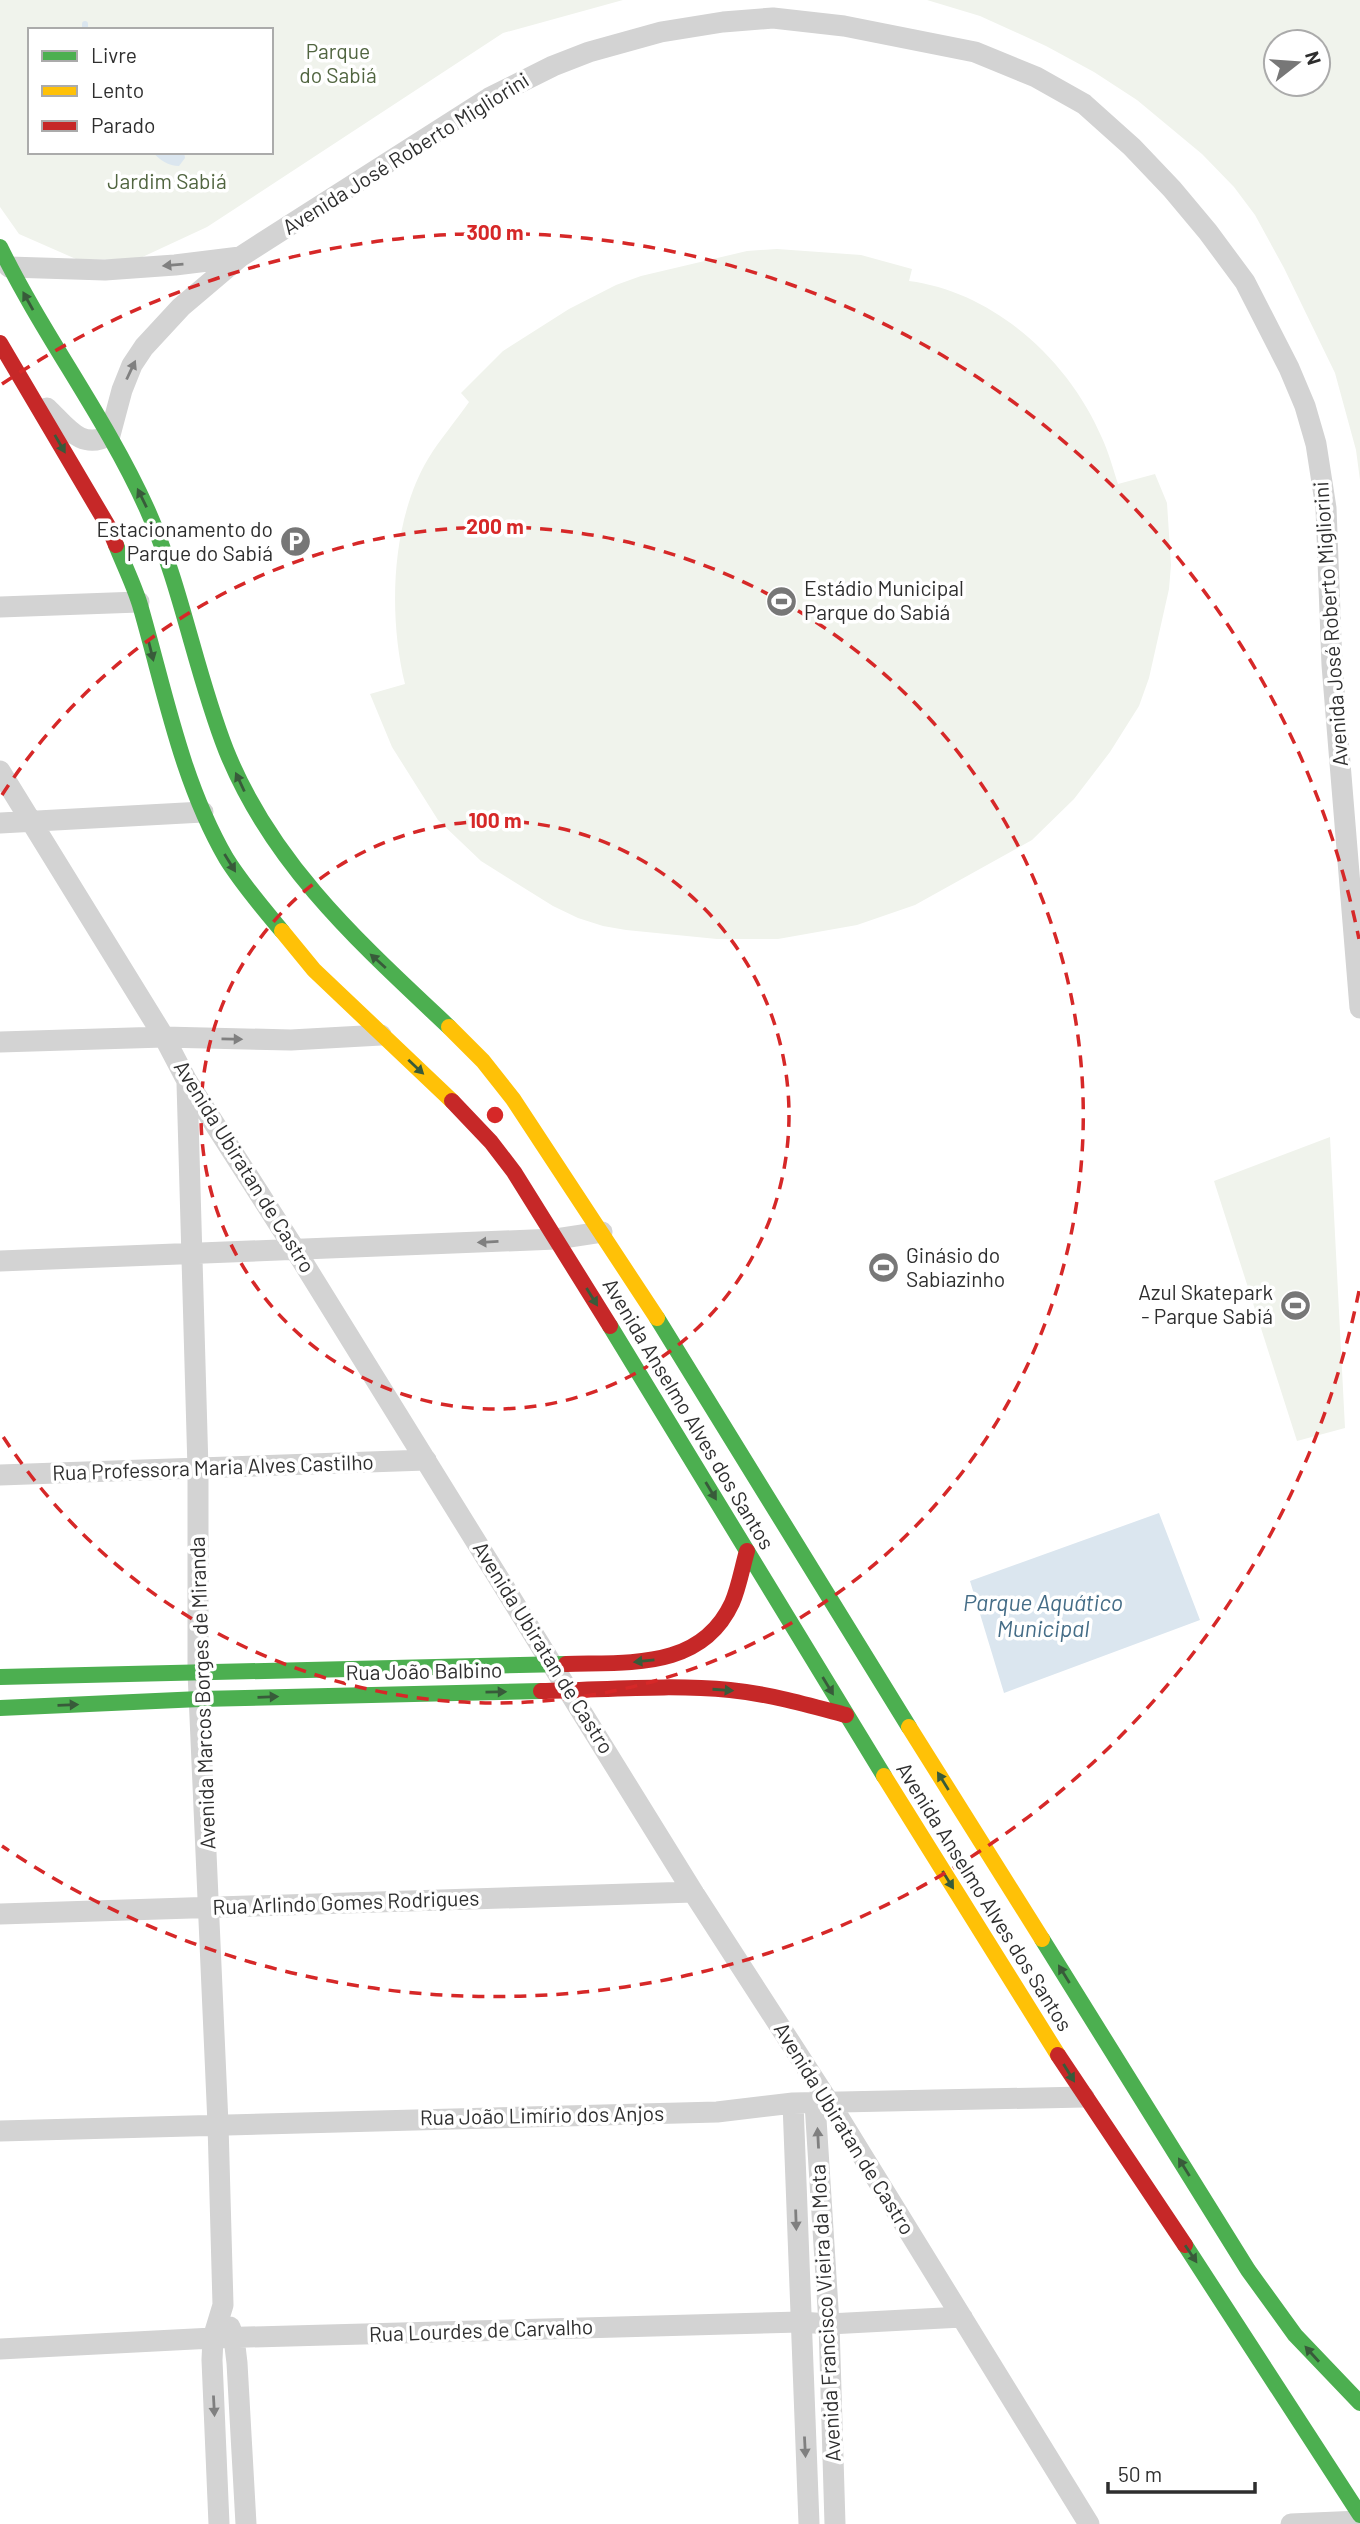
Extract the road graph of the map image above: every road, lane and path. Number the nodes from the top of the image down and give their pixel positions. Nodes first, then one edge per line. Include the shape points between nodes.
1 (0, 247) edge
2 (240, 257) junction
3 (9, 267) junction
4 (0, 343) edge
5 (33, 395) junction
6 (110, 435) junction
7 (139, 602) junction
8 (0, 607) edge
9 (0, 771) edge
10 (203, 812) junction
11 (33, 822) junction
12 (0, 823) edge
13 (1360, 1007) edge
14 (382, 1035) junction
15 (164, 1037) junction
16 (0, 1042) edge
17 (187, 1081) junction
18 (602, 1232) junction
19 (556, 1239) junction
20 (296, 1251) junction
21 (193, 1254) junction
22 (0, 1261) edge
23 (426, 1460) junction
24 (198, 1469) junction
25 (0, 1475) edge
26 (747, 1551) junction
27 (554, 1664) junction
28 (198, 1672) junction
29 (0, 1677) edge
30 (570, 1691) junction
31 (200, 1699) junction
32 (0, 1708) edge
33 (846, 1716) junction
34 (692, 1892) junction
35 (210, 1907) junction
36 (0, 1914) edge
37 (1084, 2096) junction
38 (793, 2103) junction
39 (822, 2103) junction
40 (219, 2124) junction
41 (0, 2131) edge
42 (1248, 2270) junction
43 (1216, 2290) junction
44 (223, 2305) junction
45 (962, 2317) junction
46 (800, 2322) junction
47 (829, 2324) junction
48 (213, 2338) junction
49 (234, 2338) junction
50 (0, 2349) edge
51 (1360, 2403) edge
52 (1360, 2515) edge
53 (1360, 2521) edge
54 (219, 2524) edge
55 (246, 2524) edge
56 (809, 2524) edge
57 (835, 2524) edge
58 (1089, 2524) edge
59 (1291, 2524) edge

1 - 3 main road, Avenida Anselmo Alves dos Santos
2 -> 3 street, Avenida José Roberto Migliorini via 105,270
6 -> 2 street, Avenida José Roberto Migliorini via 122,390 144,347 181,307
2 - 13 street, Avenida José Roberto Migliorini via 489,98 589,52 661,32 773,18 844,26 975,52 1036,77 1084,104 1172,188 1245,282 1305,406 1326,508 1332,665
6 -> 3 main road, Avenida Anselmo Alves dos Santos
4 - 5 main road, Avenida Anselmo Alves dos Santos
5 - 6 street via 78,437 94,442
5 -> 7 main road, Avenida Anselmo Alves dos Santos via 108,526
18 -> 6 main road, Avenida Anselmo Alves dos Santos via 500,1081 314,895 260,820 219,729 164,548
7 - 8 street
7 -> 10 main road, Avenida Anselmo Alves dos Santos via 177,743
9 - 11 street, Avenida Ubiratan de Castro
10 - 11 street
10 -> 14 main road, Avenida Anselmo Alves dos Santos via 227,859 281,932
11 - 12 street
11 - 15 street, Avenida Ubiratan de Castro
15 -> 14 street via 292,1040
14 -> 19 main road, Avenida Anselmo Alves dos Santos via 491,1142
15 - 16 street
15 - 17 street, Avenida Ubiratan de Castro
17 - 20 street, Avenida Ubiratan de Castro
17 - 21 street, Avenida Marcos Borges de Miranda
18 - 19 street
42 -> 18 main road, Avenida Anselmo Alves dos Santos
19 -> 20 street
19 -> 26 main road, Avenida Anselmo Alves dos Santos
20 - 21 street
20 - 23 street, Avenida Ubiratan de Castro
21 - 22 street
21 - 24 street, Avenida Marcos Borges de Miranda
23 - 24 street, Rua Professora Maria Alves Castilho
23 - 27 street, Avenida Ubiratan de Castro
24 - 25 street, Rua Professora Maria Alves Castilho
24 - 28 street, Avenida Marcos Borges de Miranda
26 -> 27 main road, Rua João Balbino via 724,1619 700,1644 649,1661
26 -> 33 main road, Avenida Anselmo Alves dos Santos
27 - 28 main road, Rua João Balbino
27 - 30 street, Avenida Ubiratan de Castro
28 - 29 main road, Rua João Balbino
28 - 31 street, Avenida Marcos Borges de Miranda
31 -> 30 main road, Rua João Balbino
30 -> 33 main road, Rua João Balbino via 729,1690
30 - 34 street, Avenida Ubiratan de Castro
32 -> 31 main road, Rua João Balbino
31 - 35 street, Avenida Marcos Borges de Miranda
33 -> 37 main road, Avenida Anselmo Alves dos Santos
34 - 35 street, Rua Arlindo Gomes Rodrigues
34 - 39 street, Avenida Ubiratan de Castro
35 - 36 street, Rua Arlindo Gomes Rodrigues
35 - 40 street, Avenida Marcos Borges de Miranda
37 - 39 street, Rua João Limírio dos Anjos
37 -> 43 main road, Avenida Anselmo Alves dos Santos
38 - 39 street, Rua João Limírio dos Anjos
38 - 40 street, Rua João Limírio dos Anjos via 717,2112
38 -> 46 street, Avenida Francisco Vieira da Mota
39 - 45 street, Avenida Ubiratan de Castro
47 -> 39 street, Avenida Francisco Vieira da Mota
40 - 41 street, Rua João Limírio dos Anjos
40 - 44 street, Avenida Marcos Borges de Miranda
42 - 43 main road via 1227,2274
51 -> 42 main road, Avenida Anselmo Alves dos Santos via 1295,2335
43 - 52 main road, Avenida Anselmo Alves dos Santos
44 - 48 street, Avenida Marcos Borges de Miranda
44 - 49 street, Avenida Marcos Borges de Miranda
45 - 47 street, Rua Lourdes de Carvalho
45 - 58 street, Avenida Ubiratan de Castro
46 - 47 street, Rua Lourdes de Carvalho
46 - 49 street, Rua Lourdes de Carvalho
46 -> 56 street, Avenida Francisco Vieira da Mota
47 - 57 street, Avenida Francisco Vieira da Mota
48 - 49 street, Rua Lourdes de Carvalho
48 - 50 street, Rua Lourdes de Carvalho
48 -> 54 street, Avenida Marcos Borges de Miranda
49 - 55 street, Avenida Marcos Borges de Miranda
53 - 59 street

